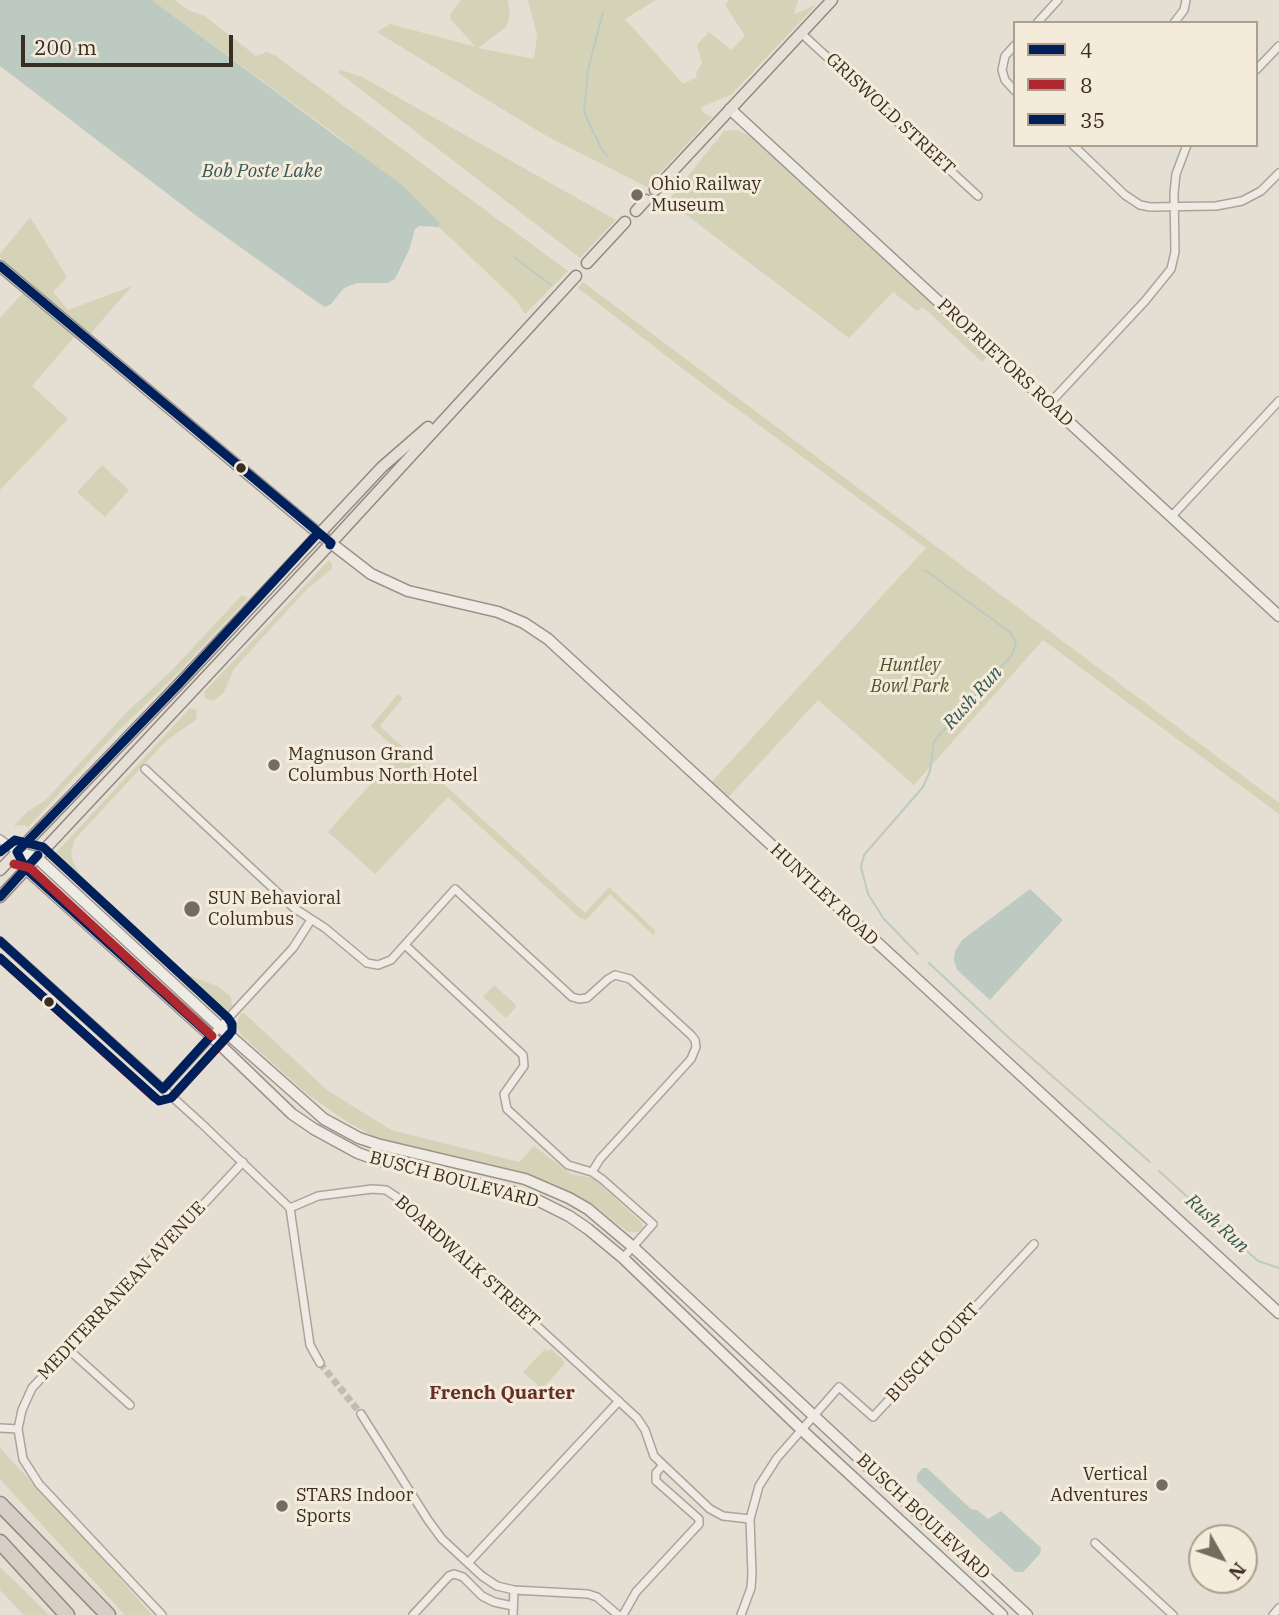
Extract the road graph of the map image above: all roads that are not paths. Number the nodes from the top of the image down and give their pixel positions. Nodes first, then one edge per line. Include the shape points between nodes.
1 (832, 0) edge
2 (1058, 0) edge
3 (1186, 0) edge
4 (1039, 21) edge
5 (1176, 21) edge
6 (802, 33) junction
7 (1279, 46) edge
8 (1013, 47) edge
9 (1258, 68) edge
10 (1013, 89) edge
11 (730, 109) junction
12 (1075, 147) edge
13 (1187, 147) edge
14 (1279, 173) edge
15 (655, 190) dead end
16 (978, 196) dead end
17 (646, 200) dead end
18 (1175, 207) junction
19 (636, 211) dead end
20 (625, 222) dead end
21 (587, 263) dead end
22 (0, 266) edge
23 (576, 276) dead end
24 (460, 400) junction
25 (1279, 401) edge
26 (1049, 404) junction
27 (1171, 517) junction
28 (318, 533) junction
29 (331, 543) junction
30 (1279, 616) edge
31 (145, 769) dead end
32 (0, 839) edge
33 (17, 852) junction
34 (36, 857) junction
35 (26, 869) junction
36 (0, 870) edge
37 (0, 897) edge
38 (311, 920) junction
39 (0, 941) edge
40 (405, 945) junction
41 (220, 1027) junction
42 (211, 1036) junction
43 (163, 1089) junction
44 (243, 1162) junction
45 (592, 1172) junction
46 (290, 1208) junction
47 (1034, 1244) dead end
48 (633, 1247) junction
49 (623, 1258) junction
50 (1279, 1313) edge
51 (68, 1349) junction
52 (320, 1363) tunnel mouth
53 (619, 1401) junction
54 (130, 1405) dead end
55 (361, 1414) tunnel mouth
56 (816, 1416) junction
57 (0, 1428) edge
58 (18, 1429) junction
59 (803, 1431) junction
60 (663, 1465) junction
61 (1, 1505) edge
62 (750, 1518) junction
63 (0, 1542) edge
64 (1095, 1543) dead end
65 (0, 1550) edge
66 (468, 1563) junction
67 (25, 1569) junction
68 (514, 1590) junction
69 (513, 1606) junction
70 (1279, 1608) edge
71 (66, 1615) edge
72 (108, 1615) edge
73 (162, 1615) edge
74 (413, 1615) edge
75 (513, 1615) edge
76 (621, 1615) edge
77 (741, 1615) edge
78 (1002, 1615) edge
79 (1027, 1615) edge
80 (1173, 1615) edge
81 (1273, 1615) edge

1 - 6 main road
2 - 4 street
3 - 5 street
6 - 11 main road
6 - 16 street, GRISWOLD STREET
7 - 9 street
8 - 10 street via 1002,70
11 - 15 main road
11 - 26 main road, PROPRIETORS ROAD
12 - 18 street via 1132,200 1150,207
13 - 18 street via 1176,174
14 - 18 street via 1242,201
17 - 19 main road
18 - 26 street via 1175,252 1166,276
20 - 21 main road
22 - 28 main road, HUNTLEY ROAD
23 - 24 main road
24 - 28 main road via 382,467
24 - 29 main road
25 - 27 street
26 - 27 main road, PROPRIETORS ROAD
27 - 30 main road, PROPRIETORS ROAD
28 - 29 main road, HUNTLEY ROAD
28 - 33 main road
29 - 34 main road
29 - 50 main road, HUNTLEY ROAD via 393,586 498,612 548,639
31 - 38 street
32 - 33 street
33 - 34 main road, BUSCH BOULEVARD
33 - 35 main road, BUSCH BOULEVARD
33 - 36 main road
34 - 35 main road
34 - 41 main road, BUSCH BOULEVARD
35 - 37 main road
35 - 42 main road, BUSCH BOULEVARD
38 - 40 street via 372,965 388,962
38 - 41 street via 293,948
39 - 43 street
40 - 45 street via 523,1055 522,1070 504,1094 507,1109 568,1165
40 - 45 street via 455,889 572,997 587,999 611,977 626,977 691,1035 696,1047 691,1059
41 - 42 street
41 - 48 main road, BUSCH BOULEVARD via 306,1105 359,1138 545,1186 588,1209
42 - 43 street
42 - 49 main road, BUSCH BOULEVARD via 292,1114 335,1142 377,1160 537,1200 569,1216
43 - 44 street
44 - 46 street
44 - 51 street, MEDITERRANEAN AVENUE
45 - 48 street via 653,1224
46 - 52 street via 310,1345
46 - 53 street, BOARDWALK STREET via 318,1196 386,1190
47 - 56 street, BUSCH COURT via 873,1418 839,1387
48 - 49 street
48 - 56 main road, BUSCH BOULEVARD
49 - 59 main road, BUSCH BOULEVARD
51 - 54 street
51 - 58 street, MEDITERRANEAN AVENUE via 32,1388
53 - 60 street, BOARDWALK STREET via 637,1418 654,1456
53 - 66 street
55 - 66 street via 418,1507
56 - 59 street, BUSCH COURT
56 - 79 main road, BUSCH BOULEVARD
57 - 58 street
58 - 73 street via 23,1459 39,1484
59 - 62 street, BUSCH COURT via 766,1473
59 - 78 main road, BUSCH BOULEVARD
60 - 62 street, BOARDWALK STREET via 710,1509 723,1516
60 - 76 street via 656,1481 699,1524 636,1592
61 - 72 highway
62 - 77 street, BUSCH COURT via 751,1588
63 - 67 highway
64 - 80 street
65 - 67 highway
66 - 68 street via 497,1586
67 - 71 highway
68 - 69 street
68 - 76 street via 588,1594
69 - 74 street via 482,1596 454,1574
69 - 75 street
70 - 81 street

